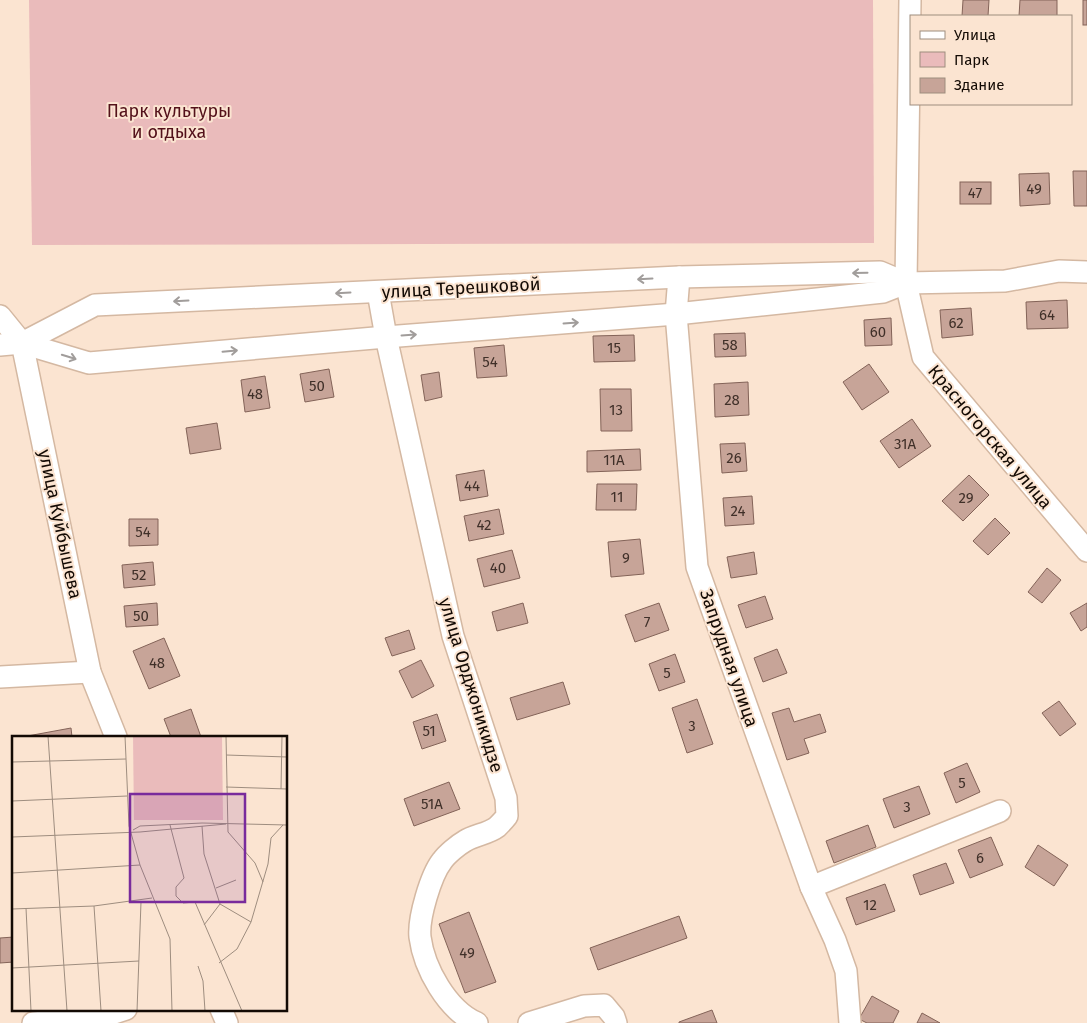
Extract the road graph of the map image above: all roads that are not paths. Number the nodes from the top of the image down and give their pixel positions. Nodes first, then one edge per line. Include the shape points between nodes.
1 (910, 0) edge
2 (1087, 272) edge
3 (679, 277) junction
4 (906, 284) junction
5 (378, 292) junction
6 (676, 314) junction
7 (0, 316) edge
8 (386, 337) junction
9 (22, 343) junction
10 (0, 345) edge
11 (1087, 551) edge
12 (90, 672) junction
13 (0, 677) edge
14 (116, 736) edge
15 (1000, 811) dead end
16 (811, 887) junction
17 (124, 1010) edge
18 (222, 1010) edge
19 (102, 1020) edge
20 (33, 1023) edge
21 (227, 1023) edge
22 (477, 1023) edge
23 (529, 1023) edge
24 (616, 1023) edge
25 (850, 1023) edge

1 - 4 street, Красногорская улица
2 - 4 street, улица Терешковой via 1059,271 1006,281
4 -> 3 street, улица Терешковой via 880,272
3 -> 5 street, улица Терешковой
3 - 6 street, Запрудная улица
4 - 6 street, улица Терешковой via 884,292
4 - 11 street, Красногорская улица via 923,357
5 - 8 street, улица Орджоникидзе
5 -> 9 street, улица Терешковой via 95,305
8 -> 6 street, улица Терешковой
6 - 16 street, Запрудная улица via 697,567
7 - 9 street, улица Куйбышева
9 -> 8 street, улица Терешковой via 89,363
8 - 22 street, улица Орджоникидзе via 453,636 506,798 507,816 496,828 465,840 442,860 431,879 423,911 420,936 430,969 447,1000
9 - 10 street, улица Терешковой
9 - 12 street, улица Куйбышева
12 - 13 street
12 - 14 street, улица Куйбышева
15 - 16 street
16 - 25 street, Запрудная улица via 836,940 846,971
17 - 19 street
18 - 21 street
19 - 20 street
23 - 24 street via 584,1006 604,1005

